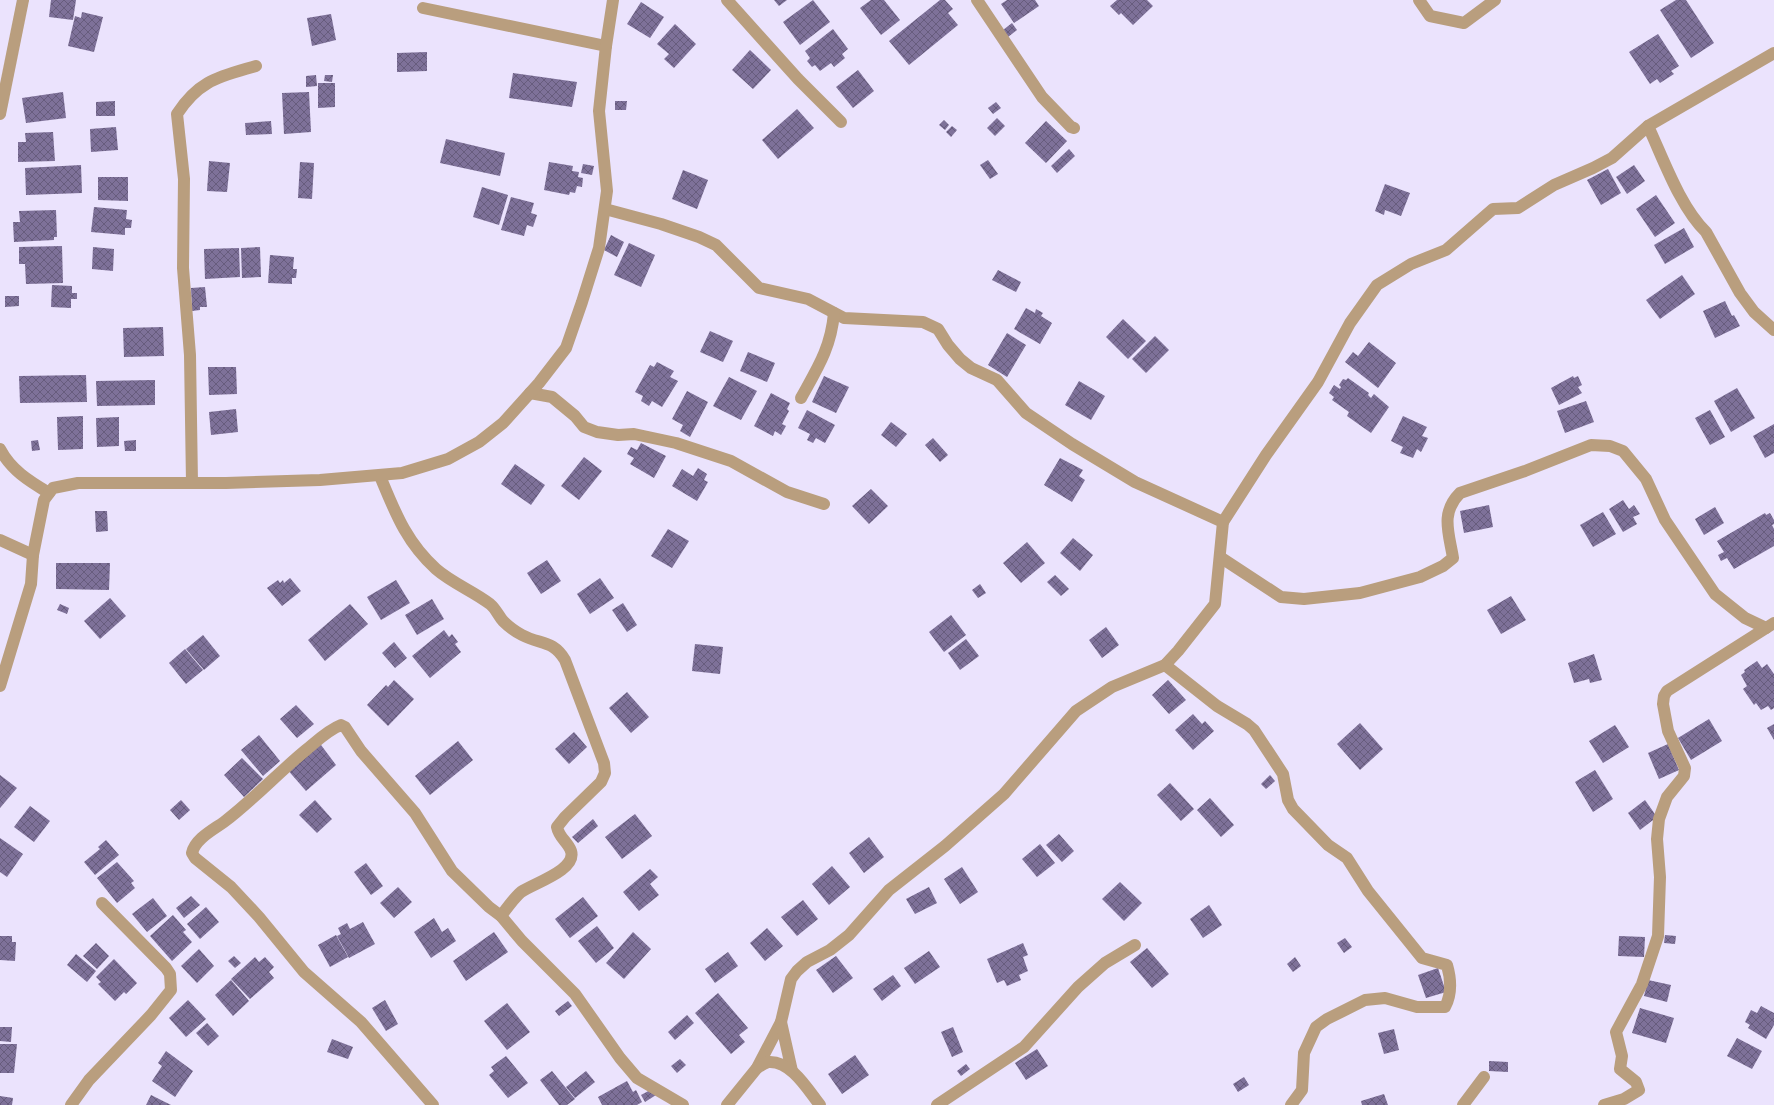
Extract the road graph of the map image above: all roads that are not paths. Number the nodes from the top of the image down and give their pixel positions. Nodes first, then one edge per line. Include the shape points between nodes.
1 (23, 0) edge
2 (613, 0) edge
3 (727, 0) edge
4 (977, 0) edge
5 (1419, 0) edge
6 (1495, 0) edge
7 (423, 8) dead end
8 (606, 46) junction
9 (1774, 53) edge
10 (256, 66) dead end
11 (0, 114) edge
12 (841, 122) dead end
13 (1648, 126) junction
14 (1074, 128) dead end
15 (605, 209) junction
16 (834, 314) junction
17 (1774, 330) edge
18 (530, 393) junction
19 (801, 398) dead end
20 (0, 449) edge
21 (380, 476) junction
22 (192, 483) junction
23 (49, 493) junction
24 (824, 504) dead end
25 (1223, 522) junction
26 (0, 540) edge
27 (33, 555) junction
28 (1220, 558) junction
29 (1770, 626) edge
30 (1164, 665) junction
31 (0, 686) edge
32 (102, 904) dead end
33 (501, 916) junction
34 (1135, 945) dead end
35 (781, 1022) junction
36 (757, 1068) junction
37 (792, 1071) junction
38 (1484, 1077) dead end
39 (71, 1105) edge
40 (433, 1105) edge
41 (683, 1105) edge
42 (727, 1105) edge
43 (820, 1105) edge
44 (937, 1105) edge
45 (1291, 1105) edge
46 (1463, 1105) edge
47 (1604, 1105) edge

1 - 11 street
2 - 8 street
3 - 12 street via 798,79
4 - 14 street via 1042,97
5 - 6 street via 1430,16 1464,23
7 - 8 street
8 - 15 street via 599,111 607,191
9 - 13 street
10 - 22 street via 210,81 193,93 177,114 184,178 183,268 190,355
13 - 17 street via 1675,184 1698,224 1706,232 1740,293 1754,312
13 - 25 street via 1612,158 1554,185 1518,208 1493,209 1446,250 1412,264 1377,285 1350,323 1318,382 1266,455
15 - 16 street via 699,237 716,245 759,288 808,299
15 - 18 street via 598,248 571,336 566,348
16 - 19 street via 832,334 822,360
16 - 25 street via 844,318 923,322 938,329 960,359 971,368 997,380 1026,412 1059,435 1135,482
18 - 21 street via 502,423 479,442 448,459 402,473
18 - 24 street via 552,397 584,427 597,432 634,434 676,443 730,461 787,492
20 - 23 street via 6,460 25,478
21 - 22 street
21 - 33 street via 402,528 436,569 490,604 499,612 502,620 522,635 559,650 604,763 605,773 601,782 557,827 559,835 571,850 570,863 521,893
22 - 23 street via 78,483 58,486
23 - 27 street via 44,500
25 - 28 street
26 - 27 street
27 - 31 street via 30,584
28 - 29 street via 1281,597 1304,599 1360,593 1420,577 1453,558 1446,517 1453,500 1460,493 1591,445 1610,446 1623,451 1646,479 1665,520 1715,594 1746,618
28 - 30 street via 1215,604
29 - 47 street via 1667,691 1664,696 1668,731 1685,768 1684,776 1667,797 1659,819 1658,936 1642,984 1616,1032 1622,1056 1620,1069 1636,1082 1639,1090 1624,1099
30 - 35 street via 1112,687 1076,711 1004,794 945,846 888,890 849,935 797,971 791,979
30 - 45 street via 1217,706 1254,730 1283,774 1288,800 1293,809 1328,845 1347,858 1368,891 1422,958 1447,965 1450,975 1450,997 1445,1007 1417,1007 1385,998 1365,1000 1316,1027 1304,1053 1302,1090
32 - 39 street via 166,968 170,974 171,990 151,1015 89,1080
33 - 40 street via 452,871 415,813 341,725 330,730 291,762 248,804 193,849 195,858 231,887 304,972 361,1022
33 - 41 street via 575,994 637,1078
34 - 44 street via 1105,963 1078,986 1024,1047
35 - 36 street
35 - 37 street
36 - 37 street via 768,1062
36 - 42 street
37 - 43 street
38 - 46 street

